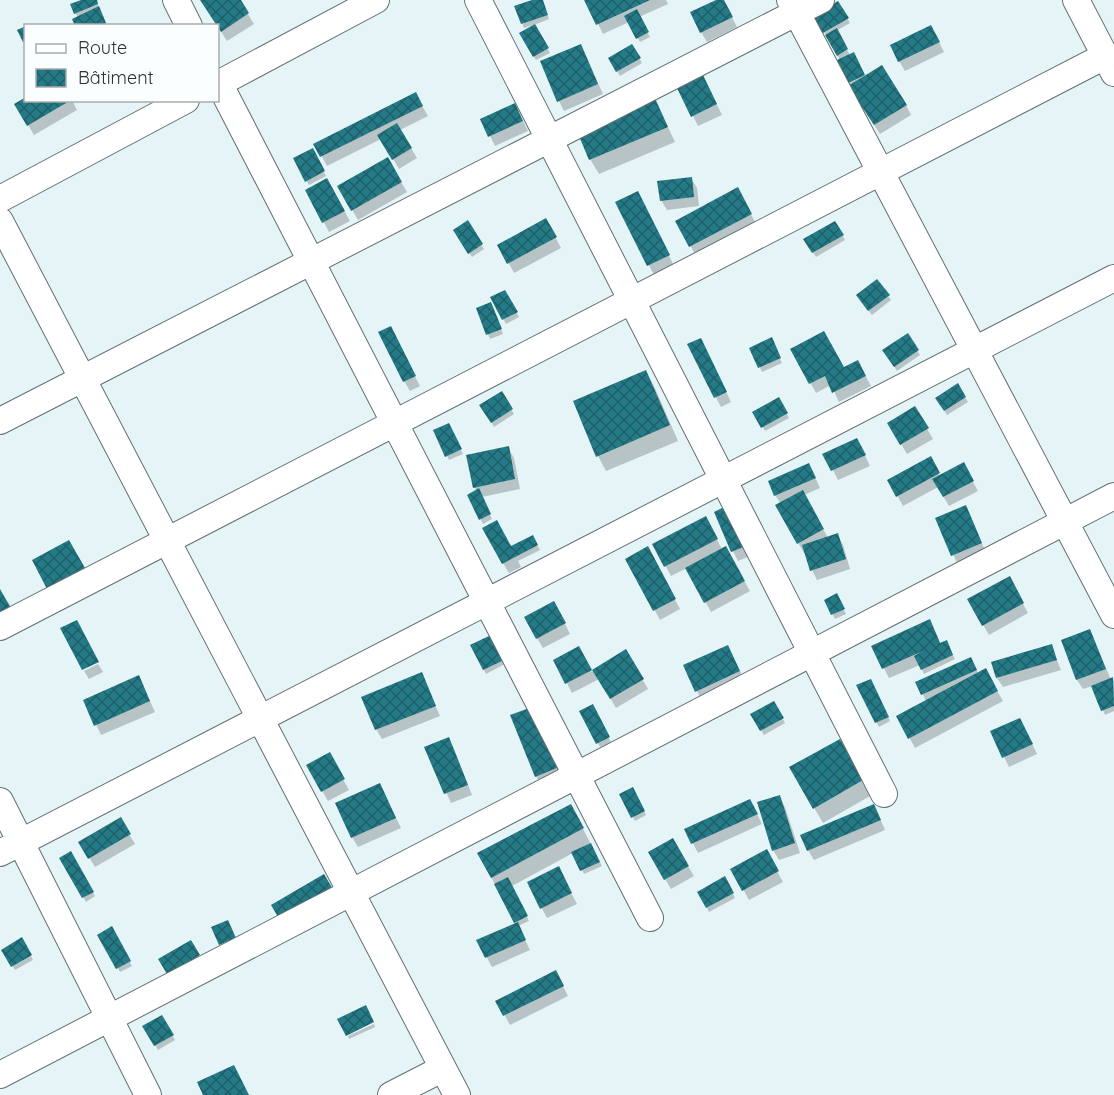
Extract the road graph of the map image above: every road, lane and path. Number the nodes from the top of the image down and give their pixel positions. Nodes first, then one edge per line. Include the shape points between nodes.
1 (176, 0) edge
2 (376, 0) edge
3 (478, 0) edge
4 (821, 0) edge
5 (1076, 0) edge
6 (793, 6) edge
7 (188, 24) edge
8 (1109, 64) edge
9 (219, 82) edge
10 (219, 85) edge
11 (182, 102) edge
12 (550, 139) junction
13 (880, 172) junction
14 (0, 199) edge
15 (0, 221) edge
16 (311, 262) junction
17 (1114, 278) edge
18 (632, 300) junction
19 (975, 350) junction
20 (82, 379) junction
21 (0, 421) edge
22 (394, 423) junction
23 (723, 480) junction
24 (1114, 496) edge
25 (1065, 521) junction
26 (167, 541) junction
27 (487, 602) junction
28 (1114, 615) edge
29 (0, 627) edge
30 (812, 653) junction
31 (260, 719) junction
32 (577, 775) junction
33 (884, 794) dead end
34 (0, 801) edge
35 (10, 847) edge
36 (351, 892) junction
37 (650, 918) dead end
38 (110, 1018) junction
39 (432, 1074) dead end
40 (0, 1075) edge
41 (148, 1095) edge
42 (391, 1095) edge
43 (457, 1095) edge

1 - 7 street
2 - 9 street
3 - 12 street
4 - 6 street
5 - 8 street
6 - 12 street
6 - 13 street
8 - 13 street
10 - 16 street
11 - 14 street
12 - 16 street
12 - 18 street
13 - 18 street
13 - 19 street
15 - 20 street
16 - 20 street
16 - 22 street
17 - 19 street
18 - 22 street
18 - 23 street
19 - 23 street
19 - 25 street
20 - 21 street
20 - 26 street
22 - 26 street
22 - 27 street
23 - 27 street
23 - 30 street
24 - 25 street
25 - 28 street
25 - 30 street
26 - 29 street
26 - 31 street
27 - 31 street
27 - 32 street
30 - 32 street
30 - 33 street
31 - 35 street
31 - 36 street
32 - 36 street
32 - 37 street
34 - 35 street
35 - 38 street
36 - 38 street
36 - 43 street
38 - 40 street
38 - 41 street
39 - 42 street

